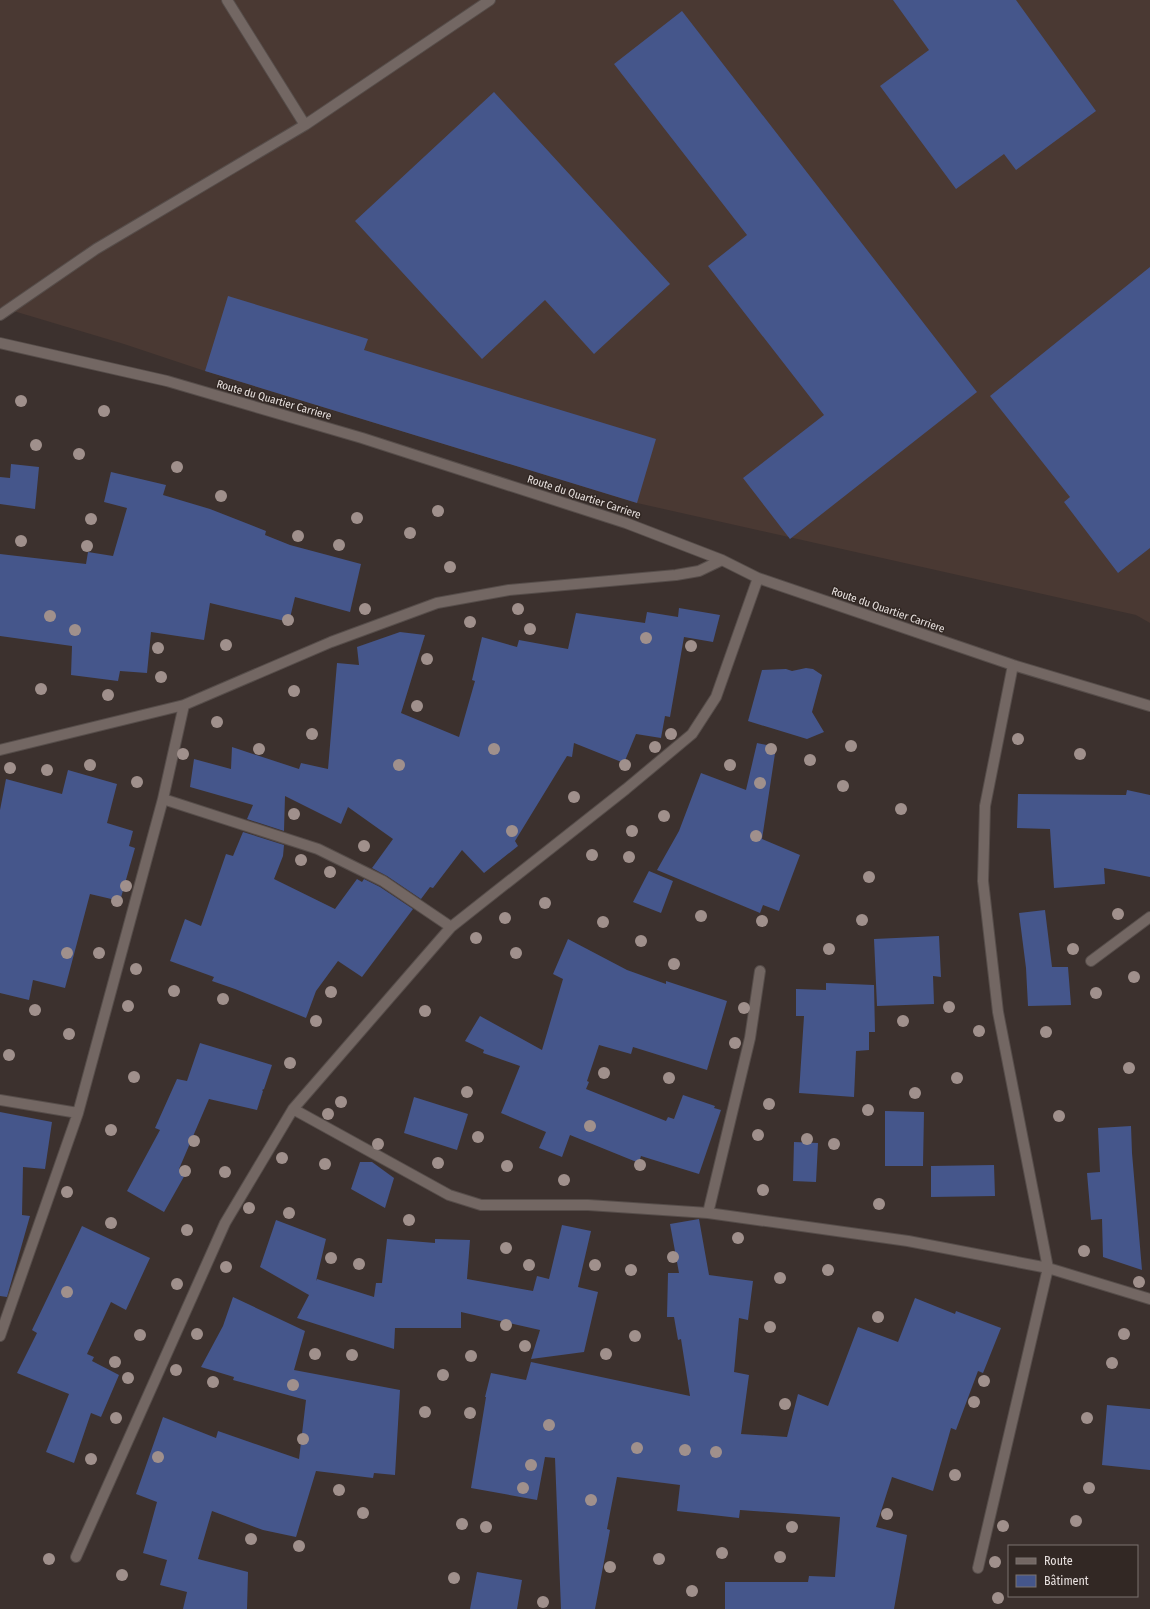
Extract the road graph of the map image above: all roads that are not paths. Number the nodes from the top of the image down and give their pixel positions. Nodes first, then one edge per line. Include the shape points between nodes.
1 (227, 0) edge
2 (490, 0) edge
3 (305, 125) junction
4 (0, 315) edge
5 (0, 343) edge
6 (722, 560) junction
7 (758, 578) junction
8 (1013, 666) junction
9 (184, 705) junction
10 (1150, 706) edge
11 (0, 750) edge
12 (163, 799) junction
13 (1150, 917) edge
14 (451, 927) junction
15 (1091, 961) dead end
16 (760, 971) dead end
17 (0, 1100) edge
18 (293, 1109) junction
19 (78, 1114) junction
20 (708, 1212) junction
21 (1048, 1268) junction
22 (1150, 1299) edge
23 (0, 1336) edge
24 (76, 1557) dead end
25 (978, 1568) dead end

1 - 3 street
2 - 3 street
3 - 4 street via 96,249
5 - 6 street, Route du Quartier Carriere via 167,381 362,438 626,523
6 - 7 street, Route du Quartier Carriere
6 - 9 street via 699,571 676,575 509,590 437,603 331,642
7 - 8 street, Route du Quartier Carriere
7 - 14 street via 716,697 692,734
8 - 10 street, Route du Quartier Carriere
8 - 21 street via 985,806 983,881 998,1012
9 - 11 street
9 - 12 street
12 - 14 street via 318,849 383,881
12 - 19 street
13 - 15 street
14 - 18 street
16 - 20 street via 750,1038
17 - 19 street
18 - 20 street via 449,1195 481,1205 588,1205
18 - 24 street via 225,1223
19 - 23 street
20 - 21 street via 908,1241
21 - 22 street
21 - 25 street

